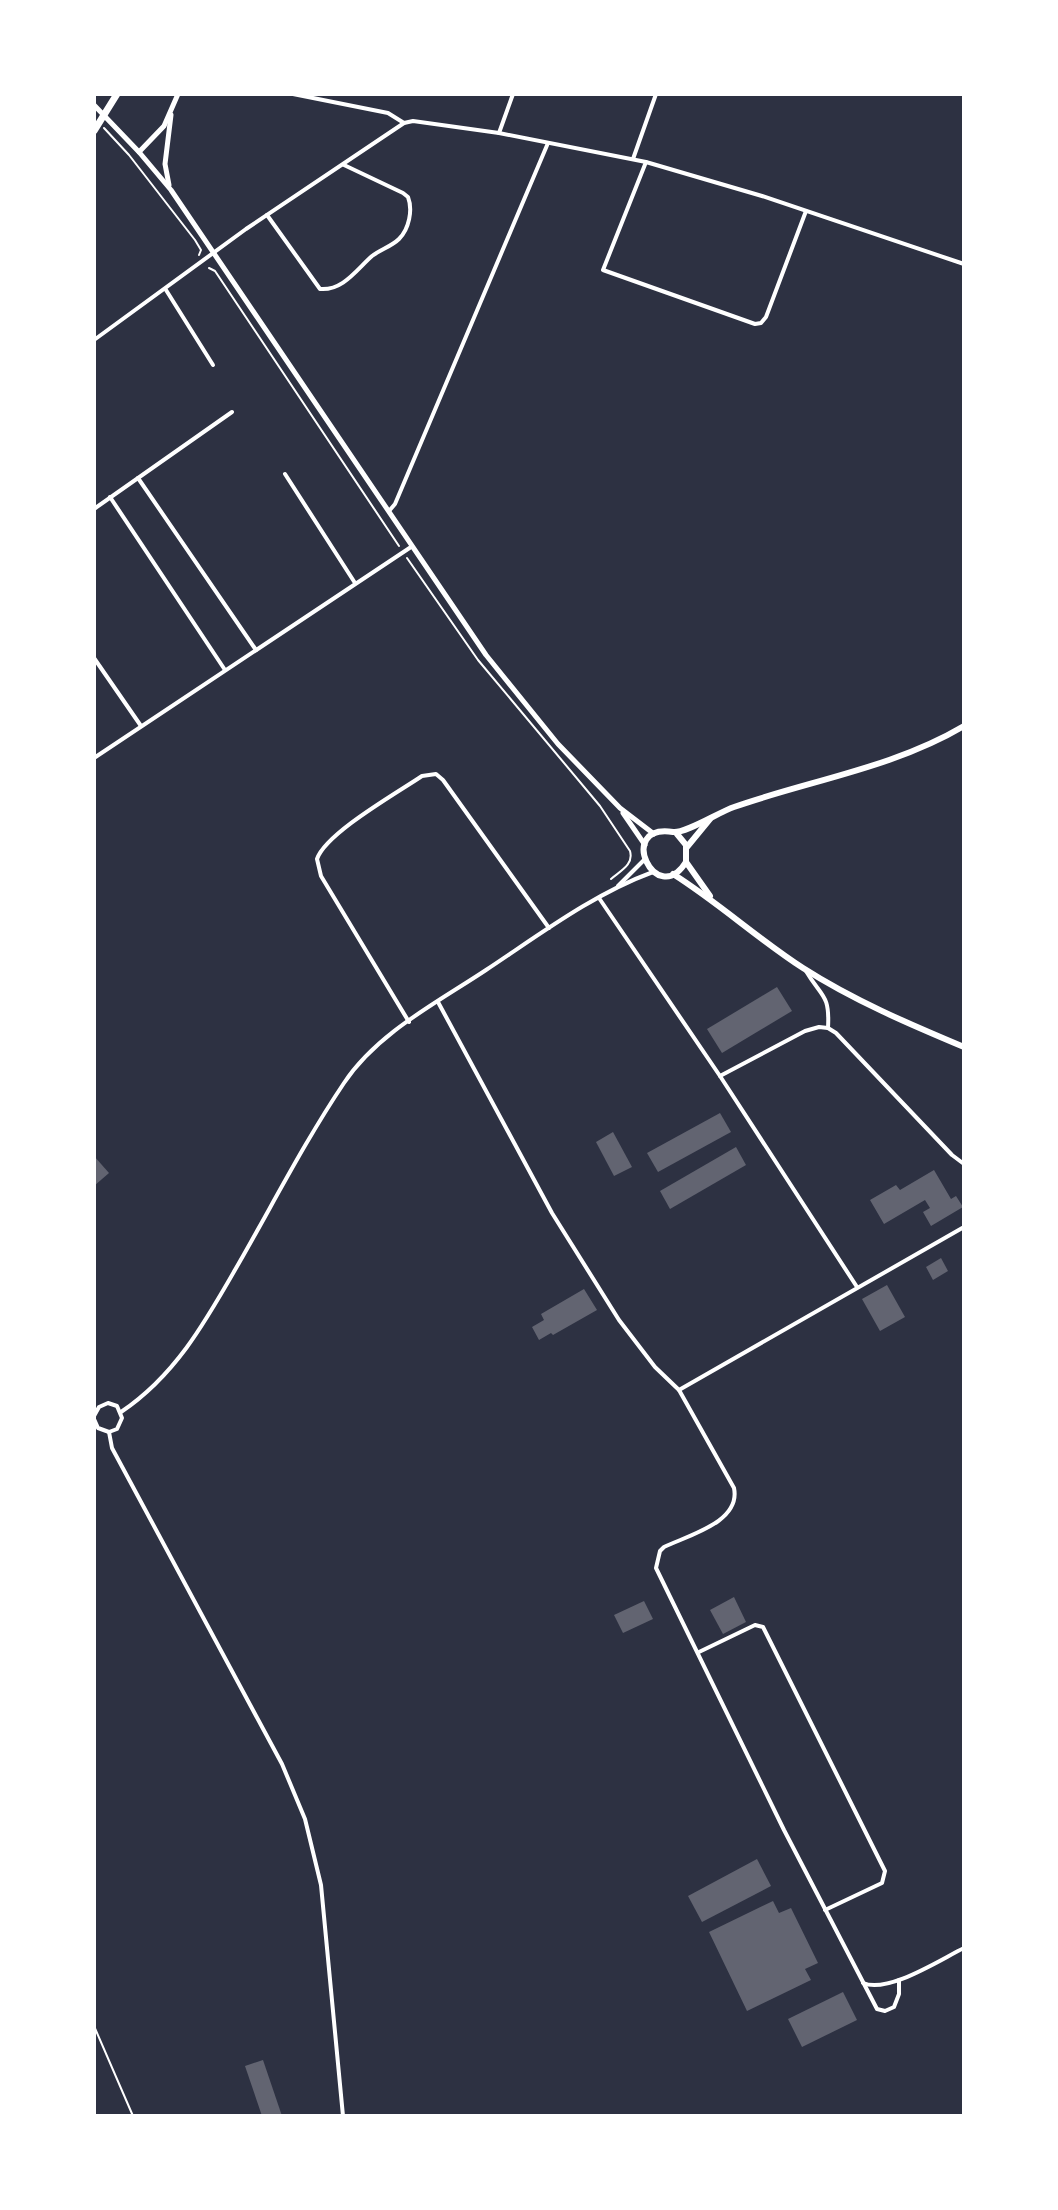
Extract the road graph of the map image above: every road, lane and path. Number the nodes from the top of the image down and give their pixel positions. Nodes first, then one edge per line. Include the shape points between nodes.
1 (117, 94) edge
2 (178, 94) edge
3 (293, 94) edge
4 (513, 94) edge
5 (656, 94) edge
6 (94, 105) edge
7 (171, 115) junction
8 (404, 123) junction
9 (98, 128) edge
10 (499, 133) junction
11 (548, 143) junction
12 (139, 152) junction
13 (633, 159) junction
14 (646, 162) junction
15 (344, 165) junction
16 (171, 190) junction
17 (806, 211) junction
18 (267, 215) junction
19 (214, 254) junction
20 (199, 256) dead end
21 (964, 264) edge
22 (166, 290) junction
23 (94, 340) edge
24 (213, 365) dead end
25 (232, 412) dead end
26 (285, 474) dead end
27 (138, 478) junction
28 (110, 497) junction
29 (94, 509) edge
30 (388, 511) junction
31 (411, 547) junction
32 (355, 583) junction
33 (256, 650) junction
34 (94, 658) edge
35 (225, 670) junction
36 (141, 726) junction
37 (964, 726) edge
38 (94, 758) edge
39 (620, 808) junction
40 (713, 816) junction
41 (654, 834) junction
42 (677, 834) junction
43 (645, 845) junction
44 (687, 847) junction
45 (644, 860) junction
46 (686, 862) junction
47 (653, 872) junction
48 (673, 874) junction
49 (616, 887) junction
50 (599, 898) junction
51 (712, 899) junction
52 (549, 928) junction
53 (805, 969) junction
54 (438, 1002) junction
55 (409, 1022) junction
56 (828, 1028) junction
57 (964, 1047) edge
58 (720, 1076) junction
59 (964, 1164) edge
60 (964, 1227) edge
61 (857, 1287) junction
62 (679, 1390) junction
63 (96, 1405) edge
64 (121, 1412) junction
65 (94, 1418) edge
66 (96, 1428) edge
67 (109, 1432) junction
68 (699, 1652) junction
69 (825, 1910) junction
70 (964, 1948) edge
71 (899, 1980) junction
72 (861, 1981) junction
73 (94, 2026) edge
74 (133, 2116) edge
75 (343, 2116) edge

1 - 9 highway
2 - 7 street
3 - 8 street via 388,113
4 - 10 street
5 - 13 street
6 - 12 street
7 - 12 street
7 - 16 street via 165,164
8 - 10 street via 421,120
8 - 15 street
9 - 20 path via 117,142 195,240
10 - 11 street
11 - 13 street
11 - 30 street
12 - 16 street
13 - 14 street
14 - 17 street
14 - 17 street via 603,270 755,324 766,317
15 - 18 street
15 - 18 street via 403,193 411,212 401,238 331,290 320,289
16 - 19 street
17 - 21 street
18 - 19 street
19 - 22 street
19 - 30 street
22 - 23 street
22 - 24 street
25 - 27 street
26 - 32 street
27 - 28 street
27 - 33 street
28 - 29 street
28 - 35 street
30 - 31 street
31 - 32 street
31 - 39 street via 486,655 558,744
32 - 33 street
33 - 35 street
34 - 36 street
35 - 36 street
36 - 38 street
37 - 40 main road via 877,765
39 - 41 street
39 - 43 street
40 - 42 main road
40 - 44 main road
41 - 42 main road
41 - 43 main road
42 - 44 main road
43 - 45 main road
44 - 46 main road
45 - 47 main road
45 - 49 street
46 - 48 main road
46 - 51 main road
47 - 48 main road
47 - 49 street
48 - 51 main road
49 - 50 street
50 - 52 street
50 - 58 street
51 - 53 main road
52 - 54 street
52 - 55 street via 443,780 436,774 422,776 341,831 317,859 321,876
53 - 56 street via 823,991
53 - 57 main road
54 - 55 street
54 - 62 street via 577,1253 619,1320
55 - 64 street via 363,1059 344,1083 180,1359 154,1388
56 - 58 street via 805,1031
56 - 59 street
58 - 61 street
60 - 61 street
61 - 62 street
62 - 68 street via 736,1497 723,1518 664,1547 656,1562
63 - 64 street via 112,1404
63 - 65 street
64 - 67 street via 120,1426
65 - 66 street
66 - 67 street
67 - 75 street via 112,1448 282,1764 305,1819 321,1885
68 - 69 street
68 - 69 street via 755,1625 763,1627 817,1731 885,1871 882,1883
69 - 72 street
70 - 71 street
71 - 72 street via 880,1986
71 - 72 street via 896,2003 885,2011 874,2007
73 - 74 path

